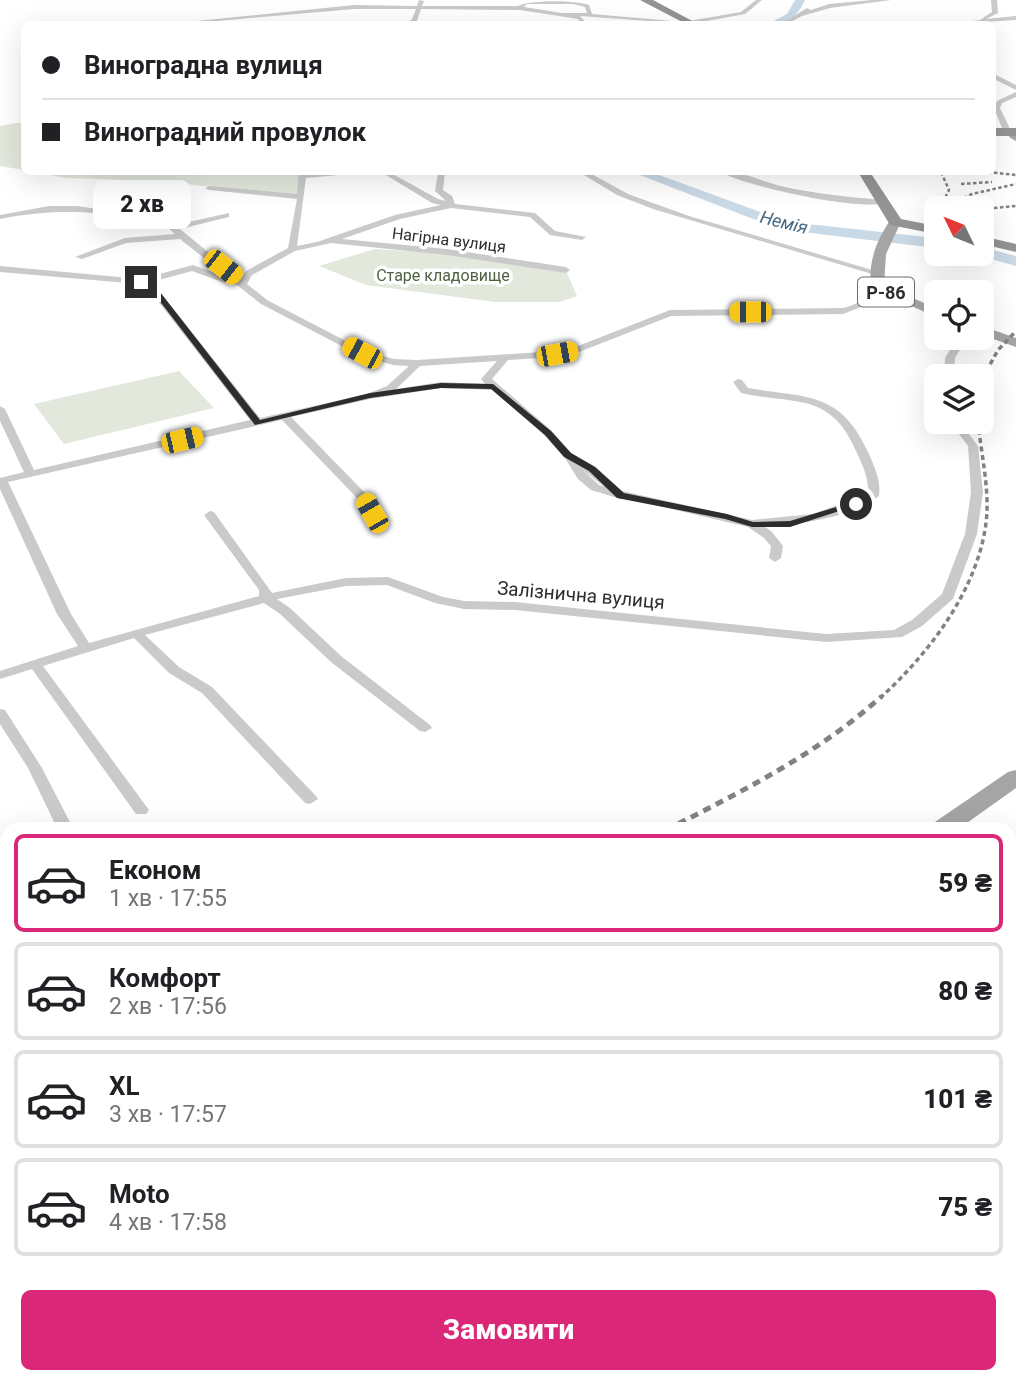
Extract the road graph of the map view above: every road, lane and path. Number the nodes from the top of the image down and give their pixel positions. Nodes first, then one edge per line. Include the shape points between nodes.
1 (451, 0) edge
2 (645, 0) edge
3 (759, 0) edge
4 (829, 0) edge
5 (888, 0) edge
6 (993, 0) edge
7 (421, 4) edge
8 (452, 8) junction
9 (473, 8) junction
10 (520, 8) junction
11 (564, 14) junction
12 (803, 14) junction
13 (418, 15) junction
14 (590, 15) junction
15 (254, 18) junction
16 (1016, 18) edge
17 (977, 20) junction
18 (212, 21) edge
19 (261, 21) edge
20 (411, 21) edge
21 (582, 21) edge
22 (655, 21) edge
23 (683, 21) edge
24 (703, 21) edge
25 (790, 21) edge
26 (971, 21) edge
27 (996, 77) edge
28 (1016, 88) edge
29 (1016, 94) edge
30 (1005, 134) edge
31 (304, 175) edge
32 (390, 175) edge
33 (442, 175) edge
34 (589, 175) edge
35 (732, 175) edge
36 (865, 175) edge
37 (209, 188) dead end
38 (302, 197) junction
39 (883, 202) junction
40 (452, 205) junction
41 (226, 215) dead end
42 (0, 217) edge
43 (892, 226) junction
44 (174, 228) junction
45 (924, 229) edge
46 (182, 236) junction
47 (582, 237) dead end
48 (328, 240) junction
49 (994, 243) edge
50 (1016, 248) edge
51 (292, 250) junction
52 (79, 257) dead end
53 (0, 270) edge
54 (566, 270) dead end
55 (875, 272) junction
56 (141, 282) junction
57 (243, 283) junction
58 (878, 288) junction
59 (924, 308) edge
60 (994, 335) edge
61 (1016, 343) edge
62 (504, 359) junction
63 (417, 363) junction
64 (738, 382) dead end
65 (493, 387) junction
66 (370, 396) junction
67 (0, 409) edge
68 (284, 416) junction
69 (258, 423) junction
70 (964, 434) edge
71 (30, 474) junction
72 (1, 481) edge
73 (372, 513) dead end
74 (210, 515) dead end
75 (752, 524) junction
76 (775, 558) dead end
77 (266, 598) junction
78 (136, 633) junction
79 (85, 647) junction
80 (35, 664) junction
81 (0, 675) edge
82 (0, 713) edge
83 (425, 728) dead end
84 (1016, 777) edge
85 (310, 799) dead end
86 (141, 810) dead end
87 (62, 822) edge
88 (951, 822) edge

1 - 9 street
2 - 23 highway
3 - 24 street via 743,13
4 - 12 street
5 - 12 street via 829,6
6 - 17 street via 995,13
7 - 8 street
7 - 13 street
7 - 15 street
8 - 9 street
8 - 13 street
9 - 10 street
10 - 11 street
10 - 14 street via 526,2 573,2 586,6
11 - 14 street
11 - 21 street
12 - 25 street
13 - 20 street
14 - 22 street
15 - 18 street
15 - 19 street
16 - 17 street
17 - 26 street
27 - 28 street
29 - 30 street via 999,102
31 - 38 street
32 - 40 street, Нагірна вулиця via 435,201
33 - 40 street, Нагірна вулиця via 439,191
34 - 55 street via 635,199 708,224
35 - 39 street via 797,193
36 - 39 highway
37 - 38 street
38 - 51 street
39 - 43 highway via 893,215
40 - 47 street, Нагірна вулиця via 532,215 553,233
40 - 48 street, Нагірна вулиця
41 - 44 street
42 - 44 street via 80,207 146,218
43 - 45 highway
43 - 55 main road, Р-86
44 - 46 street
46 - 52 street via 125,241
46 - 57 street
48 - 51 street, Нагірна вулиця
48 - 54 street, Нагірна вулиця via 447,251
49 - 50 highway
51 - 57 street, Нагірна вулиця via 249,273
53 - 56 street
55 - 58 main road, Р-86
56 - 57 street via 193,268
56 - 69 street via 157,294
57 - 63 street via 264,302 362,353
58 - 59 main road, Р-86
58 - 62 street via 860,307 843,311 670,313 576,350
60 - 61 main road
62 - 63 street
62 - 65 street via 486,379
63 - 66 street via 391,388
64 - 75 street via 745,391 819,403 838,411 848,421 875,485 873,496 856,504 790,524
65 - 66 street via 441,385
65 - 75 street via 548,433 595,488
66 - 68 street
67 - 71 street
68 - 69 street
68 - 73 street via 362,496
69 - 71 street
70 - 77 street, Залізнична вулиця via 973,446 977,492 971,534 948,596 897,634 826,638 515,606 464,606 388,581 346,582
71 - 72 street
72 - 79 street via 64,614
74 - 77 street via 265,590
75 - 76 street via 777,546
77 - 78 street, Залізнична вулиця
77 - 83 street
78 - 79 street, Залізнична вулиця
78 - 85 street via 174,670 207,690
79 - 80 street, Залізнична вулиця
80 - 81 street, Залізнична вулиця
80 - 86 street
82 - 87 street
84 - 88 main road

